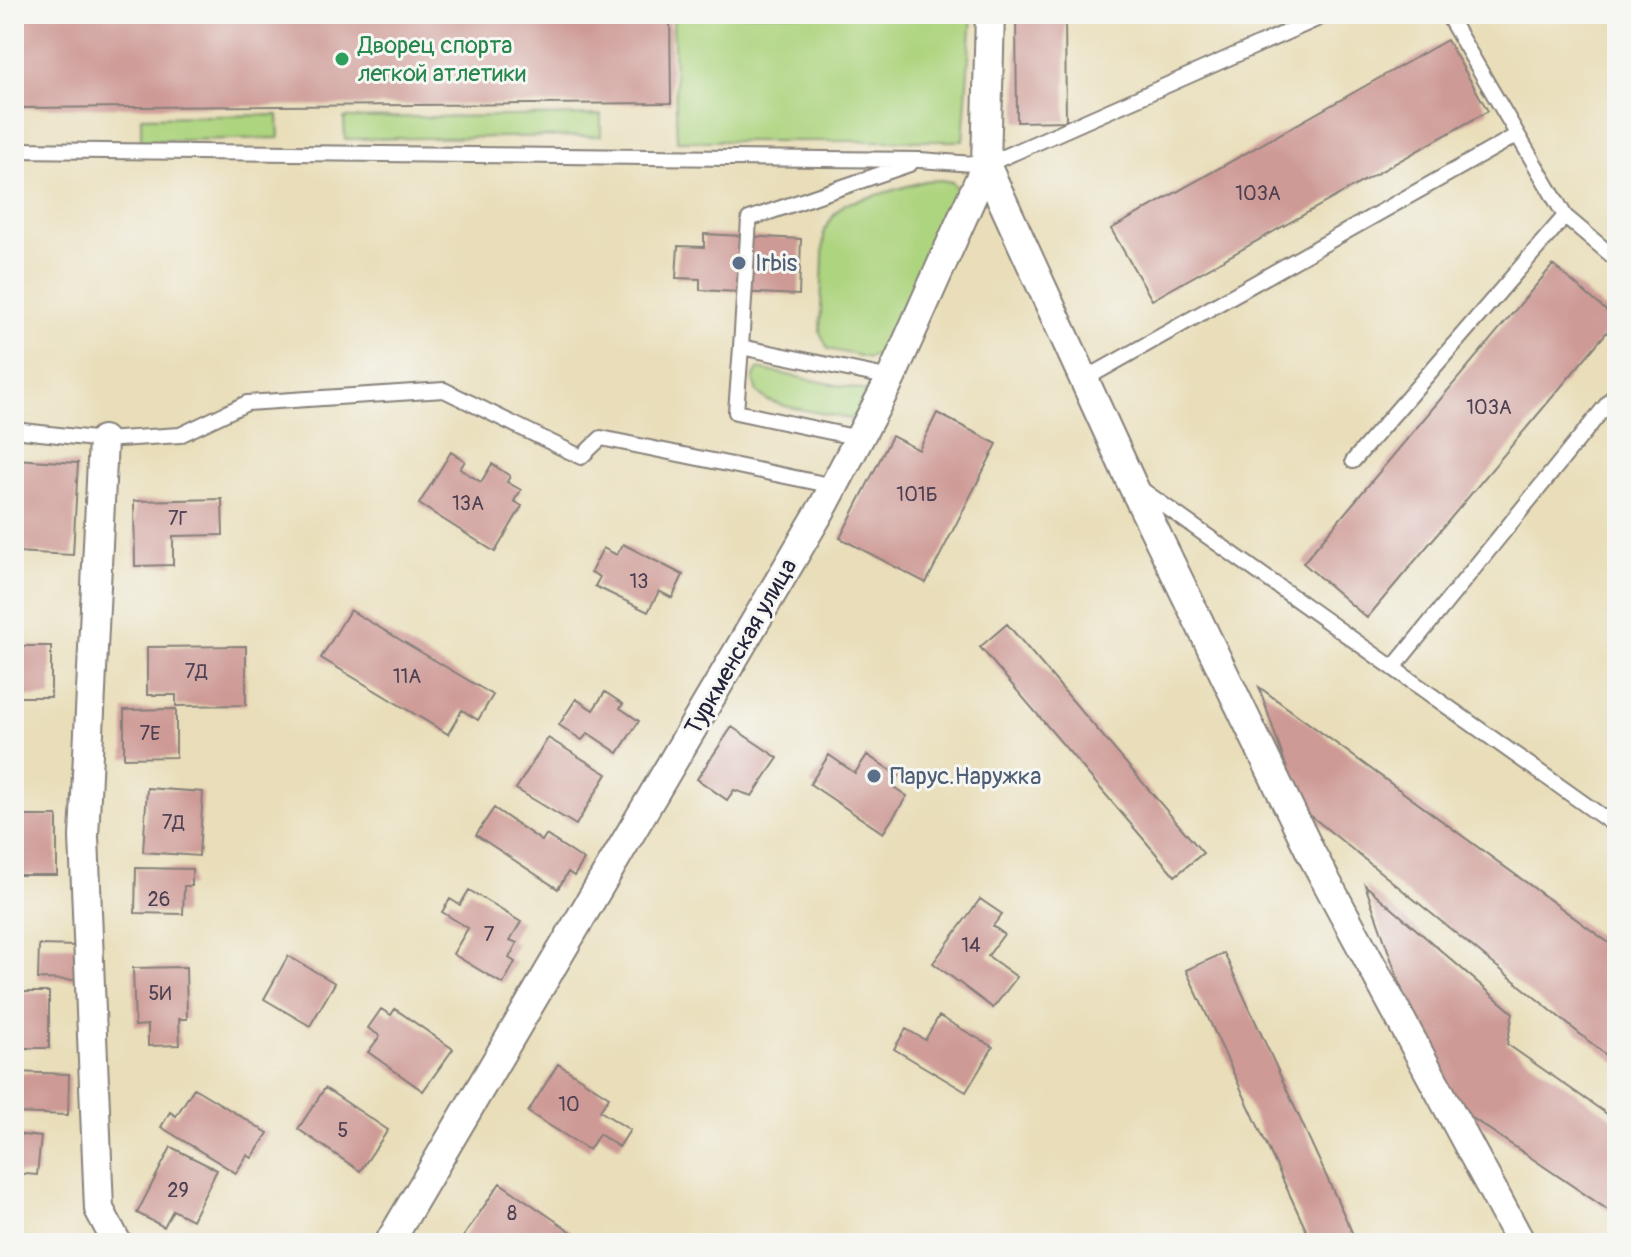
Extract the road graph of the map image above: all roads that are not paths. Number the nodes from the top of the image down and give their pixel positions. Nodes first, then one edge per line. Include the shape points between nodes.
1 (990, 14) edge
2 (1328, 14) edge
3 (1447, 14) edge
4 (1517, 135) junction
5 (14, 150) edge
6 (920, 160) junction
7 (986, 165) junction
8 (1565, 216) junction
9 (1617, 260) edge
10 (741, 347) junction
11 (891, 378) junction
12 (1085, 379) junction
13 (1617, 392) edge
14 (14, 430) edge
15 (859, 438) junction
16 (103, 440) junction
17 (1353, 461) dead end
18 (1131, 482) junction
19 (834, 486) junction
20 (1393, 668) junction
21 (1617, 827) edge
22 (117, 1243) edge
23 (389, 1243) edge
24 (1521, 1243) edge

1 - 7 street, Туркменская улица
2 - 7 lane
3 - 4 lane
4 - 8 lane
4 - 12 lane
5 - 6 lane
6 - 7 lane
6 - 10 lane via 749,219
7 - 11 street, Туркменская улица
7 - 12 street
8 - 9 lane
8 - 17 lane
10 - 11 lane
10 - 15 lane via 736,412
11 - 15 street, Туркменская улица
12 - 18 street
13 - 20 lane
14 - 16 lane
15 - 19 street, Туркменская улица
16 - 19 lane via 180,435 247,403 444,390 581,457 601,438
16 - 22 street via 84,837 99,1209
18 - 20 lane
18 - 24 street via 1311,853
19 - 23 street, Туркменская улица
20 - 21 lane

